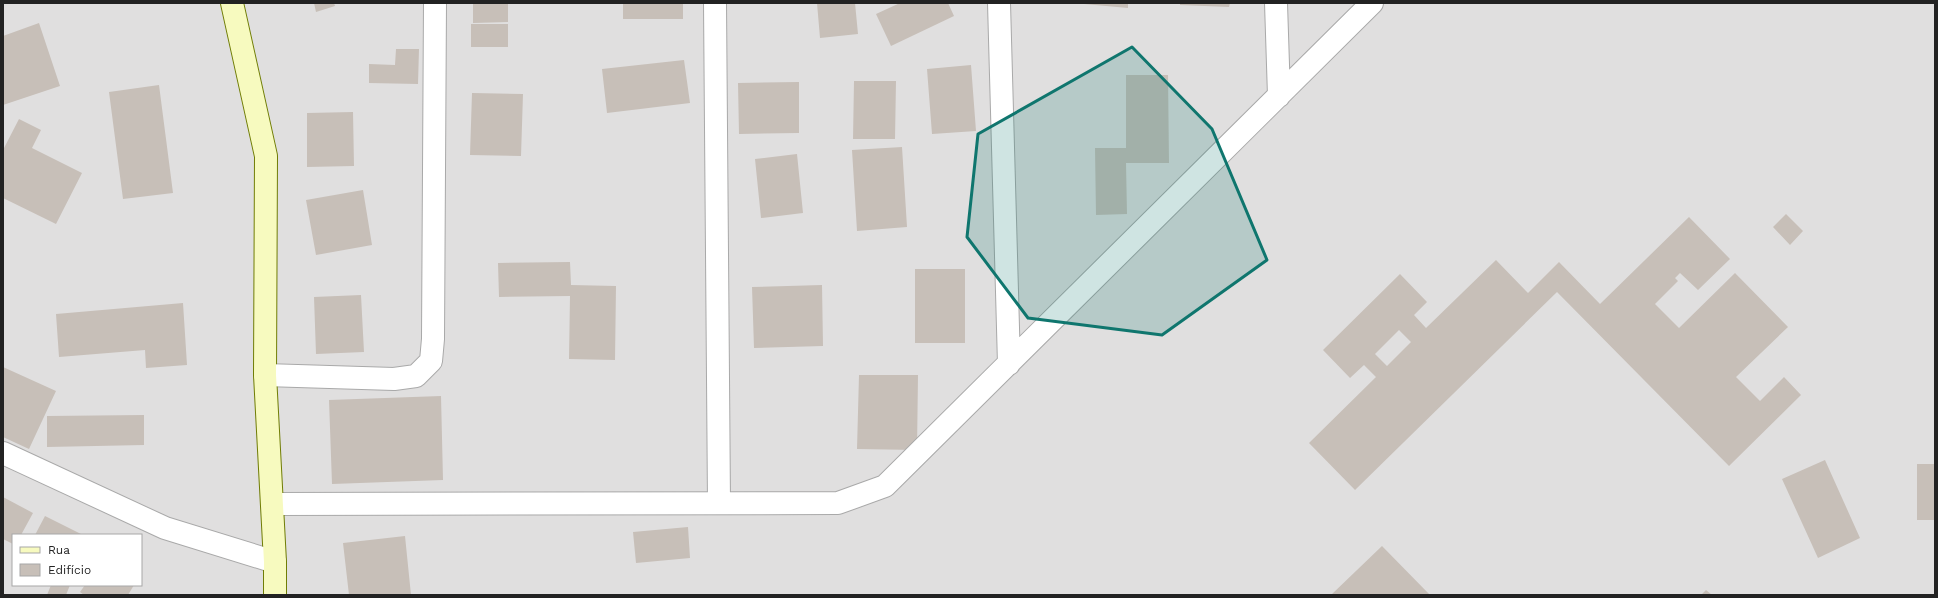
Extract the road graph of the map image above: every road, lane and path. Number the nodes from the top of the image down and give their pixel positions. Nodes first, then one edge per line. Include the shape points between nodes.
1 (232, 3) edge
2 (435, 3) edge
3 (715, 3) edge
4 (999, 3) edge
5 (1276, 3) edge
6 (1372, 3) edge
7 (1279, 96) junction
8 (1009, 364) junction
9 (265, 375) junction
10 (3, 453) edge
11 (718, 503) junction
12 (273, 504) junction
13 (276, 562) junction
14 (275, 595) edge

1 - 9 street via 266,156
2 - 9 street via 431,362 416,376 394,380
3 - 11 street
4 - 8 street
5 - 7 street
6 - 7 street
7 - 8 street
8 - 11 street via 885,486 838,503
9 - 12 street
10 - 13 street via 164,528
11 - 12 street
12 - 13 street
13 - 14 street

